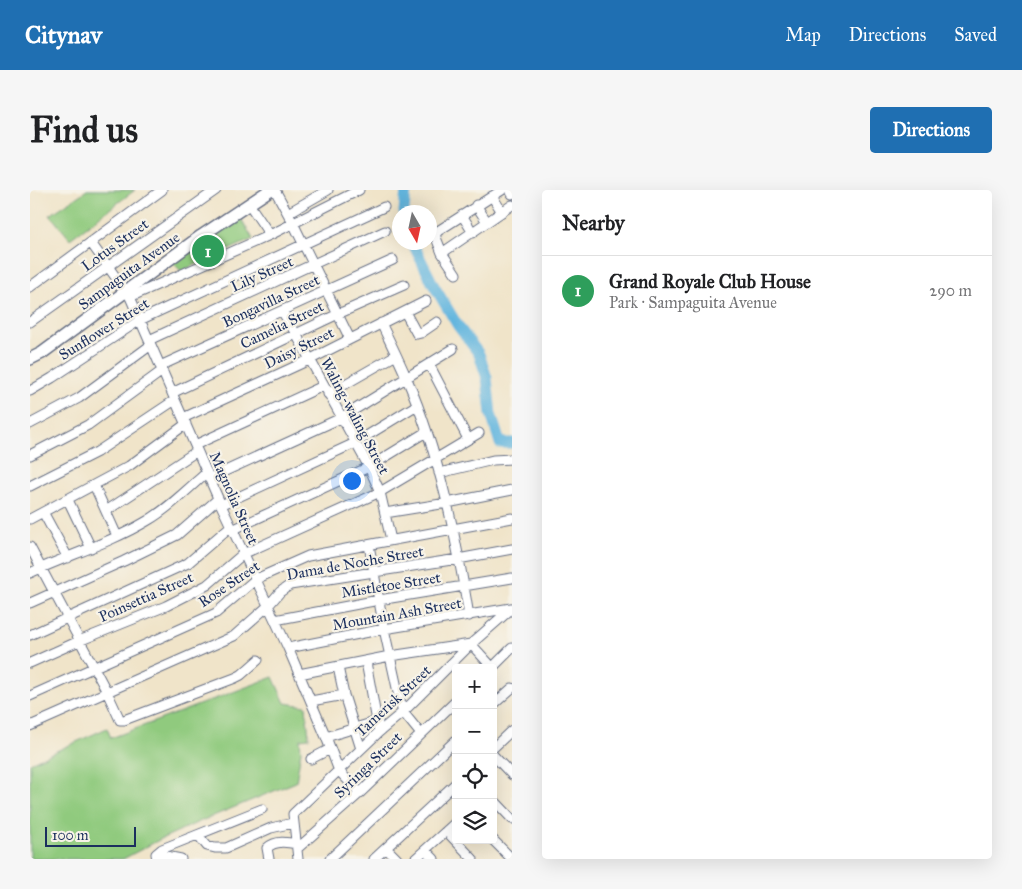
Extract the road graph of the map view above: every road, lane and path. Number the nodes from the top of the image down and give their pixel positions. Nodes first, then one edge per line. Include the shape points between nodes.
1 (162, 190) edge
2 (216, 190) edge
3 (270, 190) edge
4 (275, 190) edge
5 (328, 190) edge
6 (359, 190) edge
7 (502, 190) edge
8 (510, 190) edge
9 (512, 194) edge
10 (492, 196) junction
11 (249, 204) junction
12 (476, 205) junction
13 (512, 206) edge
14 (384, 207) dead end
15 (502, 212) junction
16 (288, 213) junction
17 (462, 215) junction
18 (293, 222) junction
19 (487, 222) junction
20 (385, 231) dead end
21 (473, 233) junction
22 (270, 235) junction
23 (201, 236) junction
24 (91, 243) junction
25 (304, 244) junction
26 (442, 253) junction
27 (217, 258) junction
28 (393, 260) dead end
29 (314, 265) junction
30 (109, 267) junction
31 (456, 274) dead end
32 (404, 285) dead end
33 (30, 287) edge
34 (327, 290) junction
35 (129, 294) junction
36 (426, 301) dead end
37 (282, 311) junction
38 (405, 312) junction
39 (338, 314) junction
40 (140, 320) junction
41 (30, 322) edge
42 (437, 322) dead end
43 (381, 323) junction
44 (296, 334) junction
45 (350, 339) junction
46 (150, 342) junction
47 (453, 349) dead end
48 (396, 355) junction
49 (30, 359) edge
50 (309, 360) junction
51 (429, 364) junction
52 (161, 368) junction
53 (407, 378) junction
54 (325, 390) junction
55 (30, 391) edge
56 (174, 396) junction
57 (417, 405) junction
58 (341, 418) junction
59 (184, 421) junction
60 (30, 424) edge
61 (426, 432) junction
62 (479, 433) dead end
63 (468, 439) junction
64 (355, 443) junction
65 (196, 448) junction
66 (30, 455) edge
67 (435, 458) junction
68 (512, 459) edge
69 (369, 467) junction
70 (439, 473) junction
71 (208, 475) junction
72 (94, 485) junction
73 (30, 486) edge
74 (512, 490) edge
75 (380, 492) junction
76 (68, 500) junction
77 (220, 502) junction
78 (447, 503) junction
79 (106, 511) junction
80 (43, 512) junction
81 (385, 513) junction
82 (512, 518) edge
83 (30, 519) edge
84 (231, 528) junction
85 (452, 529) junction
86 (117, 536) junction
87 (391, 540) junction
88 (370, 545) junction
89 (30, 547) edge
90 (92, 548) junction
91 (512, 548) edge
92 (243, 554) junction
93 (68, 558) junction
94 (458, 560) junction
95 (42, 568) junction
96 (374, 572) junction
97 (30, 573) edge
98 (512, 578) edge
99 (256, 579) junction
100 (464, 587) junction
101 (54, 593) junction
102 (379, 600) junction
103 (30, 603) edge
104 (268, 606) junction
105 (512, 608) edge
106 (469, 616) junction
107 (67, 618) junction
108 (274, 620) junction
109 (384, 629) junction
110 (30, 635) edge
111 (79, 641) junction
112 (471, 644) junction
113 (288, 648) junction
114 (512, 648) edge
115 (390, 656) junction
116 (258, 660) dead end
117 (366, 662) junction
118 (30, 663) edge
119 (489, 664) edge
120 (495, 664) edge
121 (93, 667) junction
122 (338, 667) junction
123 (298, 674) junction
124 (512, 688) edge
125 (107, 692) junction
126 (344, 695) junction
127 (30, 696) edge
128 (311, 701) junction
129 (497, 701) edge
130 (452, 705) edge
131 (404, 712) junction
132 (378, 720) junction
133 (30, 726) edge
134 (354, 728) junction
135 (512, 730) edge
136 (379, 732) junction
137 (420, 733) junction
138 (326, 737) junction
139 (452, 744) edge
140 (497, 744) edge
141 (330, 749) junction
142 (361, 749) junction
143 (311, 759) dead end
144 (497, 759) edge
145 (339, 771) junction
146 (511, 773) edge
147 (452, 787) edge
148 (360, 793) junction
149 (497, 803) edge
150 (262, 809) dead end
151 (293, 819) junction
152 (512, 819) edge
153 (452, 826) edge
154 (446, 831) junction
155 (198, 835) junction
156 (497, 844) edge
157 (298, 846) junction
158 (386, 848) junction
159 (425, 850) junction
160 (156, 857) edge
161 (181, 859) edge
162 (269, 859) edge
163 (298, 859) edge
164 (330, 859) edge
165 (374, 859) edge
166 (397, 859) edge
167 (415, 859) edge
168 (434, 859) edge
169 (474, 859) edge
170 (512, 859) edge

1 - 24 street
2 - 30 street, Lotus Street
3 - 11 main road, Sampaguita Avenue
4 - 16 street
5 - 16 street
6 - 18 street
7 - 10 street
8 - 9 street
10 - 12 street
10 - 15 street
11 - 22 street
11 - 23 main road, Sampaguita Avenue
12 - 17 street
12 - 19 street
13 - 15 street
14 - 25 street, Sunflower Street
15 - 19 street
16 - 18 street
17 - 21 street
17 - 26 street via 438,231 436,235
18 - 22 street
18 - 25 street
19 - 21 street
20 - 29 street, Lily Street
21 - 26 street
22 - 27 street
23 - 27 street
23 - 35 main road, Sampaguita Avenue
24 - 30 street, Magnolia Street
24 - 33 street
25 - 29 street
25 - 40 street, Sunflower Street
26 - 31 street
27 - 35 street
28 - 34 street, Bongavilla Street
29 - 34 street
29 - 46 street, Lily Street
30 - 35 street, Magnolia Street
30 - 41 street, Lotus Street
32 - 39 street, Camelia Street
34 - 37 street, Bongavilla Street
34 - 39 street
35 - 40 street, Magnolia Street
35 - 49 main road, Sampaguita Avenue
36 - 38 street, Daisy Street
37 - 44 street, Waling-waling Street
37 - 52 street, Bongavilla Street
38 - 42 street via 417,334
38 - 43 street, Daisy Street
39 - 44 street, Camelia Street
39 - 45 street
40 - 46 street, Magnolia Street
40 - 55 street, Sunflower Street
43 - 45 street, Daisy Street
43 - 48 street
44 - 50 street, Waling-waling Street
44 - 56 street, Camelia Street
45 - 50 street, Daisy Street
46 - 52 street, Magnolia Street
46 - 60 street, Lily Street via 79,398
47 - 51 street
48 - 53 street
48 - 54 street
50 - 54 street, Waling-waling Street
50 - 59 street, Daisy Street
51 - 53 street
51 - 63 street
52 - 56 street, Magnolia Street
52 - 66 street, Bongavilla Street via 88,425
53 - 57 street
53 - 58 street
54 - 58 street, Waling-waling Street
54 - 65 street
56 - 59 street, Magnolia Street
56 - 73 street, Camelia Street via 97,452
57 - 61 street
57 - 64 street
58 - 64 street, Waling-waling Street
58 - 71 street
59 - 65 street, Magnolia Street
59 - 72 street, Daisy Street via 129,466
61 - 67 street
61 - 69 street
62 - 63 street, Poinsettia Street
63 - 67 street, Poinsettia Street
64 - 69 street, Waling-waling Street
64 - 77 street
65 - 71 street, Magnolia Street
65 - 79 street
67 - 70 street
67 - 75 street, Poinsettia Street
68 - 70 street via 493,460
69 - 75 street, Waling-waling Street
69 - 84 street
70 - 78 street
71 - 77 street, Magnolia Street
71 - 86 street via 156,516
72 - 76 street, Daisy Street
72 - 79 street
74 - 78 street
75 - 81 street, Waling-waling Street
75 - 92 street, Poinsettia Street
76 - 80 street, Daisy Street
76 - 90 street
77 - 84 street, Magnolia Street
77 - 101 street via 177,535
78 - 81 street
78 - 85 street
79 - 86 street
80 - 83 street, Daisy Street
80 - 93 street
81 - 87 street, Waling-waling Street
82 - 85 street, Rose Street
84 - 92 street, Magnolia Street
84 - 107 street via 188,563
85 - 87 street, Rose Street
85 - 94 street
86 - 90 street
87 - 88 street, Rose Street
88 - 96 street
88 - 99 street, Rose Street via 308,556
89 - 95 street
90 - 93 street
91 - 94 street, Dama de Noche Street
92 - 99 street, Magnolia Street
92 - 111 street, Poinsettia Street via 207,585 166,606
93 - 95 street
94 - 96 street, Dama de Noche Street
94 - 100 street
95 - 97 street
95 - 101 street
96 - 102 street
96 - 104 street, Dama de Noche Street via 290,585
98 - 100 street, Mistletoe Street
99 - 104 street, Magnolia Street
99 - 121 street, Rose Street via 216,613
100 - 102 street, Mistletoe Street
100 - 106 street
101 - 103 street
101 - 107 street
102 - 108 street, Mistletoe Street
102 - 109 street
104 - 108 street, Magnolia Street
104 - 125 street, Dama de Noche Street via 234,636
105 - 106 street, Mountain Ash Street
105 - 112 street, Tamerisk Street
106 - 109 street, Mountain Ash Street
107 - 110 street
107 - 111 street
108 - 113 street, Magnolia Street
109 - 113 street, Mountain Ash Street
109 - 115 street
111 - 118 street, Poinsettia Street
111 - 121 street
112 - 115 street
112 - 119 street
112 - 131 street, Tamerisk Street
113 - 123 street, Magnolia Street
114 - 120 street
115 - 117 street
115 - 131 street
116 - 125 street via 236,678 124,720 118,718
117 - 122 street
117 - 132 street
121 - 125 street
121 - 127 street, Rose Street
122 - 123 street
122 - 126 street
123 - 128 street, Magnolia Street
124 - 129 street
125 - 133 street, Dama de Noche Street
126 - 128 street
126 - 134 street
128 - 138 street, Magnolia Street
130 - 137 street, Syringa Street
131 - 136 street, Tamerisk Street
131 - 137 street
132 - 134 street
132 - 136 street
134 - 138 street
134 - 142 street
135 - 140 street
136 - 142 street, Tamerisk Street
137 - 148 street, Syringa Street
138 - 141 street, Magnolia Street
139 - 164 street
141 - 143 street
141 - 145 street, Magnolia Street
142 - 145 street, Tamerisk Street
144 - 146 street
145 - 148 street
145 - 151 street, Tamerisk Street
147 - 158 street
148 - 157 street, Syringa Street
149 - 152 street
150 - 155 street
151 - 155 street via 226,848 207,846
151 - 157 street
153 - 154 street
154 - 159 street
154 - 169 street
155 - 160 street via 162,849
156 - 170 street
157 - 162 street via 283,842 270,845 267,848
157 - 163 street
158 - 165 street
158 - 166 street
159 - 167 street
159 - 168 street
160 - 161 street

